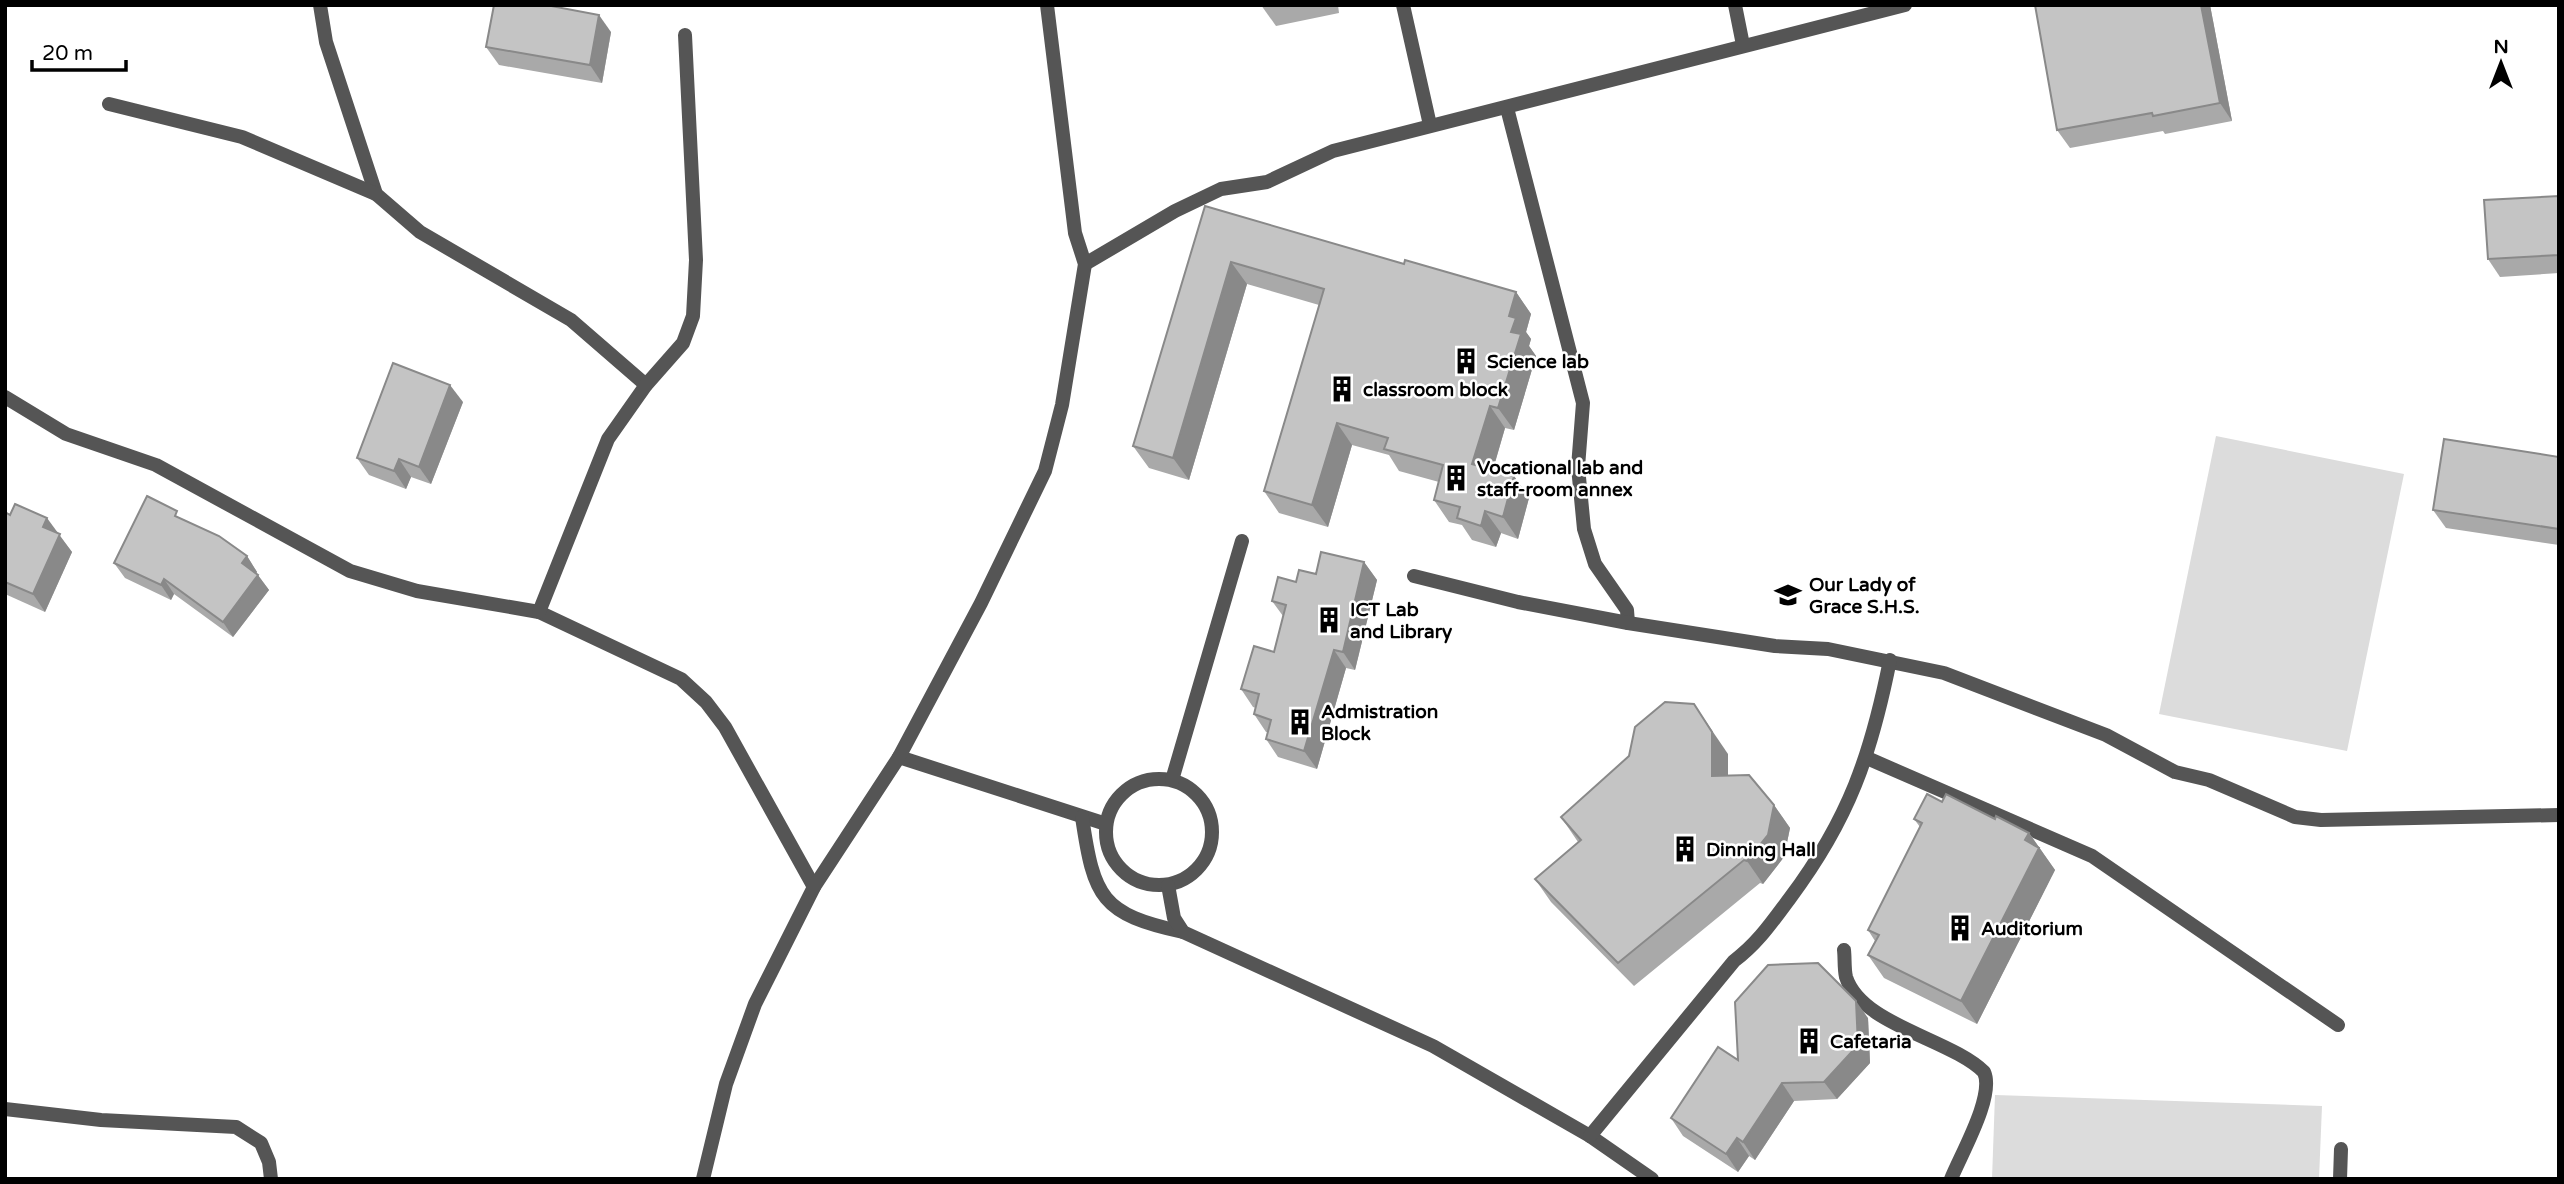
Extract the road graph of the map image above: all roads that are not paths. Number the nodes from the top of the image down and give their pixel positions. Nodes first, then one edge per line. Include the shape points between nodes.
1 (320, 5) edge
2 (1046, 5) edge
3 (1403, 5) edge
4 (1735, 5) edge
5 (1905, 5) edge
6 (685, 35) dead end
7 (1743, 45) junction
8 (108, 104) dead end
9 (1507, 108) junction
10 (1430, 125) junction
11 (376, 194) junction
12 (1085, 264) junction
13 (646, 386) junction
14 (5, 397) edge
15 (1242, 541) dead end
16 (1415, 576) dead end
17 (540, 612) junction
18 (1628, 623) junction
19 (1890, 660) junction
20 (899, 757) junction
21 (1867, 758) junction
22 (1172, 780) junction
23 (2559, 815) edge
24 (1082, 817) junction
25 (1106, 824) junction
26 (1168, 885) junction
27 (814, 887) junction
28 (1183, 932) junction
29 (1844, 950) dead end
30 (2338, 1025) dead end
31 (5, 1109) edge
32 (1590, 1136) junction
33 (2341, 1149) dead end
34 (271, 1179) edge
35 (703, 1179) edge
36 (1652, 1179) edge
37 (1951, 1179) edge
38 (2340, 1179) edge

1 - 11 street via 326,42
2 - 12 street via 1075,233
3 - 10 street
4 - 7 street
5 - 7 street
6 - 13 street via 696,260 693,316 683,343
7 - 9 street
8 - 11 street via 242,137
9 - 10 street
9 - 18 street via 1583,403 1578,467 1584,529 1595,564 1627,610
10 - 12 street via 1334,151 1267,182 1221,189
11 - 13 street via 420,232 571,320
12 - 20 street via 1062,405 1045,471
13 - 17 street via 608,439
14 - 17 street via 66,433 156,465 350,571 417,591
15 - 22 street
16 - 18 street
17 - 27 street via 681,679 706,702 725,727
18 - 19 street
19 - 21 street
19 - 23 street via 1944,673 2027,704 2106,735 2175,772 2209,780 2295,817
20 - 24 street
20 - 27 street
21 - 30 street via 2092,856
21 - 32 street via 1832,837 1800,885 1756,945 1734,961
22 - 25 street via 1154,779 1129,788 1111,807
22 - 26 street via 1201,799 1212,831 1201,864 1189,876
24 - 25 street
24 - 28 street via 1091,868 1109,904 1142,923
25 - 26 street via 1112,858 1124,872 1138,881
26 - 28 street via 1174,918
27 - 35 street via 755,1004 726,1084
28 - 32 street via 1433,1045
29 - 37 street via 1846,978 1876,1012 1978,1066 1987,1078 1983,1102
31 - 34 street via 101,1120 236,1126 261,1143
32 - 36 street
33 - 38 street

